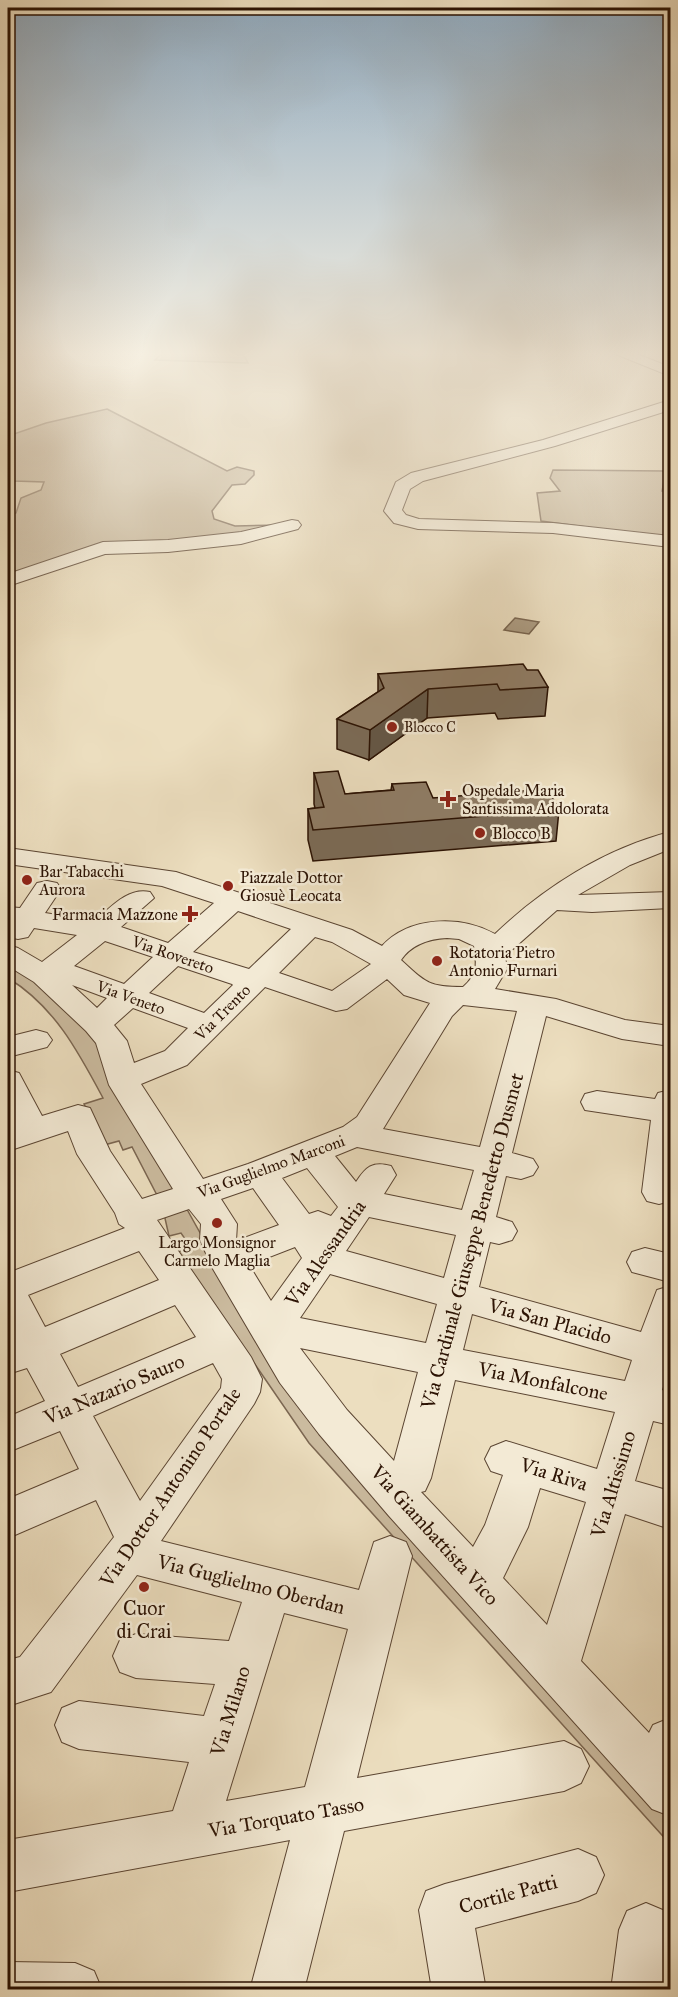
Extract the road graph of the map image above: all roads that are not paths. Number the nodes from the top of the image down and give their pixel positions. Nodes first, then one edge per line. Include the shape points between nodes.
1 (544, 444) edge
2 (292, 525) dead end
3 (670, 541) edge
4 (8, 580) edge
5 (670, 840) edge
6 (8, 856) edge
7 (47, 889) dead end
8 (140, 898) dead end
9 (233, 900) junction
10 (670, 900) edge
11 (539, 909) junction
12 (17, 917) edge
13 (309, 926) junction
14 (101, 930) junction
15 (466, 931) junction
16 (342, 936) junction
17 (406, 939) junction
18 (8, 946) edge
19 (8, 954) edge
20 (174, 955) junction
21 (491, 956) junction
22 (387, 963) junction
23 (48, 972) junction
24 (255, 978) junction
25 (415, 989) junction
26 (128, 996) junction
27 (459, 996) junction
28 (545, 1006) junction
29 (97, 1024) junction
30 (208, 1025) junction
31 (429, 1030) junction
32 (670, 1036) edge
33 (123, 1079) junction
34 (8, 1080) edge
35 (597, 1102) dead end
36 (670, 1109) edge
37 (355, 1135) junction
38 (20, 1136) edge
39 (314, 1153) junction
40 (506, 1165) junction
41 (260, 1173) junction
42 (655, 1191) edge
43 (195, 1195) junction
44 (365, 1196) junction
45 (139, 1224) junction
46 (487, 1229) junction
47 (312, 1244) junction
48 (226, 1259) junction
49 (183, 1286) junction
50 (8, 1288) edge
51 (8, 1294) edge
52 (457, 1296) junction
53 (670, 1300) edge
54 (272, 1330) junction
55 (221, 1343) junction
56 (662, 1352) edge
57 (22, 1353) edge
58 (440, 1360) junction
59 (655, 1405) edge
60 (68, 1409) junction
61 (8, 1435) edge
62 (104, 1477) junction
63 (410, 1478) dead end
64 (611, 1491) junction
65 (670, 1510) edge
66 (8, 1519) edge
67 (133, 1546) junction
68 (390, 1556) dead end
69 (478, 1582) junction
70 (268, 1588) junction
71 (374, 1615) junction
72 (136, 1656) dead end
73 (244, 1664) junction
74 (556, 1668) junction
75 (8, 1683) edge
76 (79, 1725) dead end
77 (220, 1742) junction
78 (564, 1767) dead end
79 (668, 1772) edge
80 (324, 1810) junction
81 (191, 1834) junction
82 (8, 1866) edge
83 (578, 1875) dead end
84 (645, 1930) dead end
85 (8, 1989) edge
86 (75, 1989) edge
87 (277, 1989) edge
88 (459, 1989) edge
89 (638, 1989) edge

1 - 3 street via 417,477 402,486 393,511 400,519 418,524 553,528
2 - 4 street via 241,538 104,548
5 - 11 street via 635,852
6 - 9 street via 148,875
7 - 12 street
8 - 14 street
9 - 13 street
9 - 20 street
10 - 11 street
11 - 15 street via 502,927
11 - 21 street
12 - 14 street, Via Rovereto
12 - 18 street
13 - 16 street
13 - 24 street, Via Trento
14 - 20 street, Via Rovereto
14 - 23 street
15 - 17 street via 442,929
15 - 21 street via 488,942
16 - 17 street via 380,942
16 - 22 street
17 - 22 street via 397,945
19 - 23 street
20 - 24 street, Via Rovereto via 242,978
20 - 26 street
21 - 27 street via 492,969 483,986
21 - 28 street via 519,987
22 - 24 street, Via Rovereto via 336,1002 266,978
22 - 25 street
23 - 26 street, Via Veneto
23 - 29 street
24 - 30 street, Via Trento
25 - 27 street
25 - 31 street via 424,1005
26 - 29 street
26 - 30 street, Via Veneto
27 - 28 street
27 - 31 street, Via Guglielmo Marconi via 440,1010
28 - 32 street via 622,1029
28 - 40 street, Via Cardinale Giuseppe Benedetto Dusmet
29 - 33 street via 111,1041
30 - 33 street, Via Trento via 176,1058
31 - 37 street, Via Guglielmo Marconi via 369,1125
33 - 43 street
34 - 38 street
35 - 36 street
36 - 42 street
37 - 39 street, Via Guglielmo Marconi
37 - 40 street
38 - 45 street, Via Dottor Antonino Portale via 78,1116 94,1154
39 - 41 street, Via Guglielmo Marconi
39 - 44 street via 348,1197
40 - 46 street, Via Cardinale Giuseppe Benedetto Dusmet
41 - 43 street, Via Guglielmo Marconi
41 - 47 street
43 - 45 street, Via Guglielmo Marconi
43 - 48 street, Via Giambattista Vico via 219,1224 218,1240
44 - 46 street
44 - 47 street, Via Alessandria
45 - 49 street, Via Dottor Antonino Portale
45 - 50 street, Via Guglielmo Marconi
46 - 52 street, Via Cardinale Giuseppe Benedetto Dusmet
47 - 48 street
47 - 52 street, Via San Placido
47 - 54 street, Via Alessandria
48 - 54 street, Via Giambattista Vico
49 - 55 street, Via Dottor Antonino Portale
49 - 57 street
51 - 57 street
52 - 56 street, Via San Placido
52 - 58 street, Via Cardinale Giuseppe Benedetto Dusmet
53 - 56 street, Via Altissimo
54 - 58 street, Via Monfalcone
54 - 69 street, Via Giambattista Vico via 294,1372 333,1422
55 - 60 street, Via Nazario Sauro
55 - 67 street, Via Dottor Antonino Portale via 242,1379 240,1392
56 - 59 street, Via Altissimo
57 - 60 street
58 - 59 street, Via Monfalcone
58 - 63 street, Via Cardinale Giuseppe Benedetto Dusmet
59 - 64 street, Via Altissimo
60 - 61 street, Via Nazario Sauro
60 - 62 street
62 - 66 street
62 - 67 street
64 - 65 street, Via Riva
64 - 69 street, Via Riva via 517,1462 502,1533
64 - 74 street, Via Altissimo
67 - 70 street, Via Guglielmo Oberdan
67 - 75 street, Via Dottor Antonino Portale via 34,1676
68 - 71 street
69 - 74 street, Via Giambattista Vico
70 - 71 street, Via Guglielmo Oberdan
70 - 73 street, Via Milano
71 - 80 street
72 - 73 street
73 - 77 street, Via Milano
74 - 79 street, Via Giambattista Vico
76 - 77 street
77 - 81 street, Via Milano
78 - 80 street, Via Torquato Tasso
80 - 81 street, Via Torquato Tasso
80 - 87 street
81 - 82 street, Via Torquato Tasso
83 - 88 street, Cortile Patti via 445,1910
84 - 89 street
85 - 86 street

